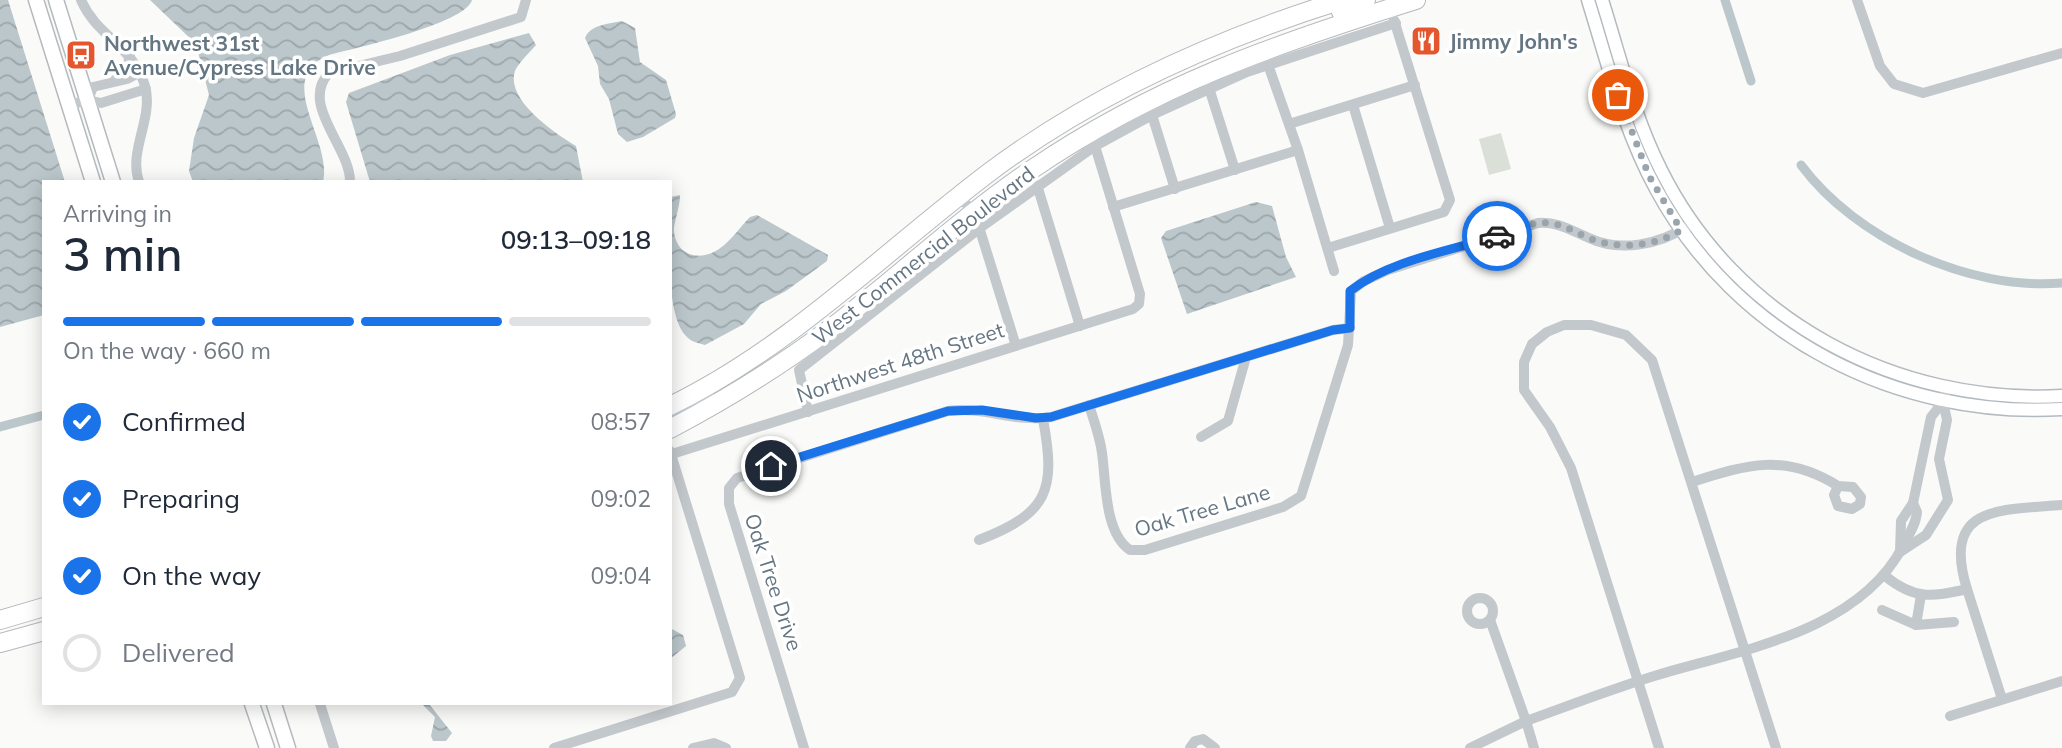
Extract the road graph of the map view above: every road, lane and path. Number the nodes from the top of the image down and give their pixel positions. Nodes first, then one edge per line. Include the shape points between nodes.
1 (36, 0) edge
2 (56, 0) edge
3 (82, 0) edge
4 (526, 0) edge
5 (1342, 0) edge
6 (1366, 0) edge
7 (1416, 0) edge
8 (1588, 0) edge
9 (1602, 0) edge
10 (1857, 0) edge
11 (1390, 17) junction
12 (2062, 53) edge
13 (130, 54) junction
14 (1264, 58) junction
15 (140, 72) junction
16 (113, 82) junction
17 (1415, 85) junction
18 (1209, 88) junction
19 (146, 89) junction
20 (88, 100) junction
21 (70, 105) junction
22 (1353, 105) junction
23 (1152, 115) junction
24 (1289, 124) junction
25 (1095, 146) junction
26 (1298, 150) junction
27 (1235, 170) junction
28 (92, 180) edge
29 (112, 180) edge
30 (139, 180) edge
31 (349, 180) edge
32 (1037, 185) junction
33 (1175, 189) junction
34 (958, 197) junction
35 (1113, 207) junction
36 (977, 219) junction
37 (1687, 227) junction
38 (1390, 228) junction
39 (1328, 248) junction
40 (1334, 271) dead end
41 (1080, 326) junction
42 (1350, 328) junction
43 (1016, 346) junction
44 (763, 349) junction
45 (1246, 357) junction
46 (1944, 395) junction
47 (2062, 396) edge
48 (672, 404) edge
49 (1089, 405) junction
50 (2062, 409) edge
51 (808, 412) junction
52 (672, 416) edge
53 (1043, 419) junction
54 (672, 428) edge
55 (1201, 437) dead end
56 (672, 453) edge
57 (672, 460) edge
58 (675, 480) edge
59 (1692, 482) junction
60 (1838, 486) dead end
61 (1913, 503) junction
62 (2062, 505) edge
63 (1939, 513) junction
64 (979, 540) dead end
65 (1900, 552) junction
66 (1885, 576) junction
67 (1967, 589) junction
68 (1921, 595) junction
69 (42, 608) edge
70 (1882, 610) dead end
71 (0, 620) edge
72 (1490, 620) dead end
73 (1954, 622) dead end
74 (1916, 625) junction
75 (42, 632) edge
76 (0, 643) edge
77 (1745, 648) junction
78 (1638, 681) junction
79 (2062, 681) edge
80 (2002, 699) junction
81 (252, 705) edge
82 (274, 705) edge
83 (320, 705) edge
84 (1950, 716) dead end
85 (1526, 721) junction
86 (267, 748) edge
87 (288, 748) edge
88 (334, 748) edge
89 (554, 748) edge
90 (693, 748) edge
91 (726, 748) edge
92 (804, 748) edge
93 (1190, 748) edge
94 (1215, 748) edge
95 (1470, 748) edge
96 (1534, 748) edge
97 (1659, 748) edge
98 (1776, 748) edge

1 - 21 main road
2 - 20 main road
3 - 13 street via 102,30
4 - 31 street via 521,17 400,56 338,70 325,78 320,100
5 - 34 highway, West Commercial Boulevard via 1220,43 1136,81 1034,141
6 - 14 highway via 1294,29
7 - 11 highway, West Commercial Boulevard
8 - 37 main road via 1638,152 1656,189
9 - 37 main road via 1644,133
10 - 12 street via 1880,66 1894,84 1923,93
11 - 14 highway, West Commercial Boulevard
11 - 17 street
13 - 15 street
13 - 16 street via 127,68
14 - 18 street
14 - 24 street
14 - 36 highway, West Commercial Boulevard via 1186,81 1112,119 1045,160
15 - 16 street
15 - 19 street
16 - 20 street via 93,87
17 - 22 street
17 - 38 street via 1450,206 1444,212
18 - 23 street
18 - 27 street
19 - 20 street via 102,103
19 - 30 street via 147,111 135,165
20 - 21 street
20 - 29 main road
21 - 28 main road
22 - 24 street
22 - 38 street
23 - 25 street
23 - 33 street
24 - 26 street
25 - 32 street
25 - 35 street
26 - 27 street
26 - 39 street
27 - 33 street
32 - 36 street
32 - 41 street
33 - 35 street
34 - 36 street
34 - 44 highway, West Commercial Boulevard
35 - 41 street, Northwest 48th Street via 1140,294 1139,304
36 - 43 street
36 - 51 street via 799,370
36 - 54 highway, West Commercial Boulevard via 773,369
37 - 42 street via 1653,242 1619,244 1595,241 1557,224 1538,223 1388,270 1350,291
37 - 46 main road via 1729,287 1789,336 1871,380
38 - 39 street
39 - 40 street
41 - 43 street, Northwest 48th Street
42 - 45 street, Oak Tree Drive
42 - 49 street, Oak Tree Lane via 1301,496 1283,507 1145,550 1130,550 1119,538 1105,498 1102,453
43 - 51 street, Northwest 48th Street
44 - 48 highway, West Commercial Boulevard
44 - 52 street, West Commercial Boulevard via 725,386
45 - 49 street, Oak Tree Drive
45 - 55 street via 1228,421
46 - 47 main road
46 - 50 main road via 2008,410
46 - 61 street via 1931,417
46 - 63 street via 1947,420 1939,459 1948,500
49 - 53 street, Oak Tree Drive
51 - 56 street, Northwest 48th Street
53 - 64 street via 1048,461 1043,497 1017,522
53 - 92 street, Oak Tree Drive via 982,410 948,411 733,481 729,504
57 - 58 street
58 - 89 street via 740,678 738,686 732,692
59 - 60 street via 1745,466 1777,464 1802,468
59 - 77 street
59 - 78 street via 1658,375 1639,345 1626,335 1591,325 1564,325 1532,344 1524,362 1524,390 1571,468
61 - 63 street
61 - 65 street via 1916,517
62 - 67 street via 1996,510 1980,517 1961,541 1958,554
63 - 65 street via 1920,541
65 - 66 street
66 - 68 street
66 - 77 street via 1818,624
67 - 68 street
67 - 80 street
68 - 74 street
69 - 71 highway
70 - 74 street
72 - 85 street
73 - 74 street
75 - 76 highway
77 - 78 street
77 - 98 street
78 - 85 street
78 - 97 street
79 - 80 street
80 - 84 street
81 - 86 main road
82 - 87 main road
83 - 88 street
85 - 95 street
85 - 96 street
90 - 91 street via 714,743
93 - 94 street via 1203,739

